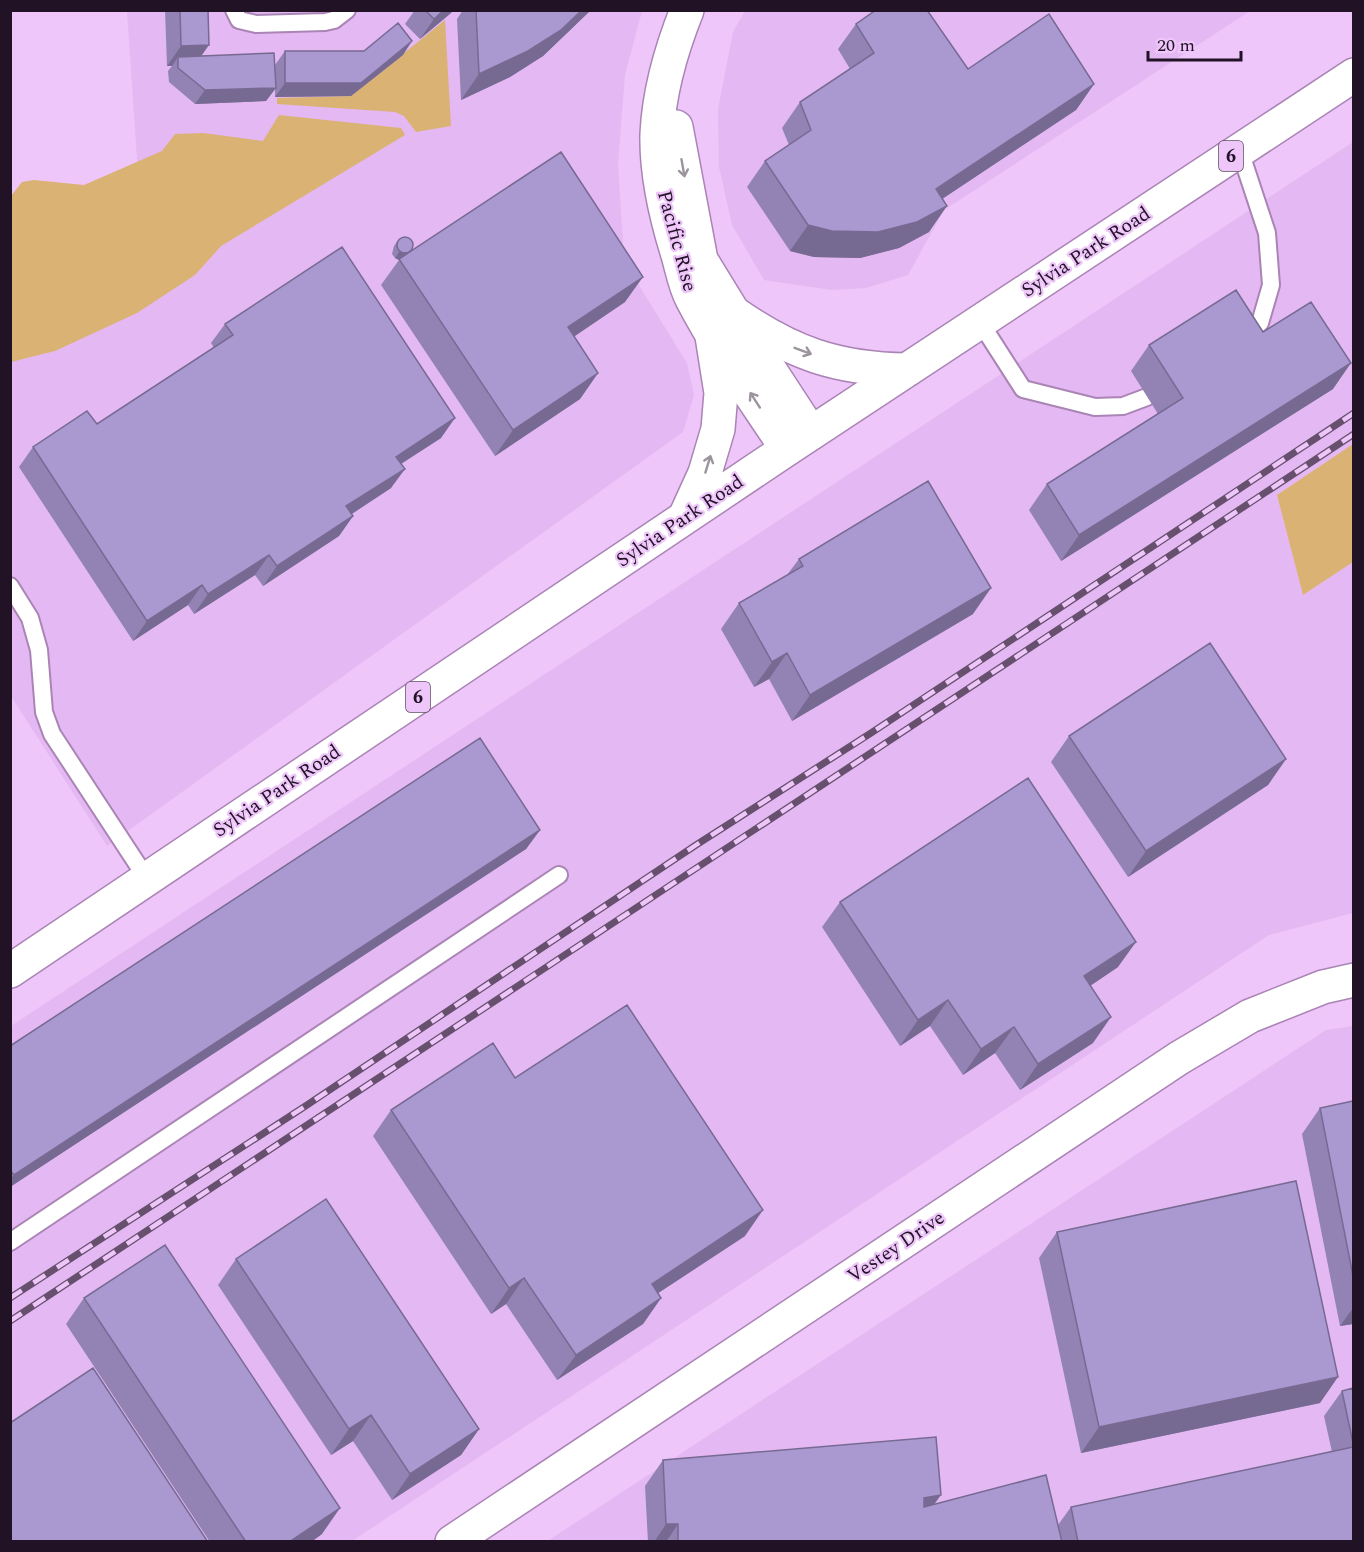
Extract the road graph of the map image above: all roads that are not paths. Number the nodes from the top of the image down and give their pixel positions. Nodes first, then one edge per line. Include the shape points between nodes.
1 (234, 10) edge
2 (348, 10) edge
3 (687, 10) edge
4 (708, 10) edge
5 (1353, 75) edge
6 (1239, 151) junction
7 (722, 322) junction
8 (980, 322) junction
9 (1235, 342) edge
10 (907, 370) junction
11 (1147, 397) dead end
12 (799, 441) junction
13 (685, 518) junction
14 (10, 586) edge
15 (559, 875) dead end
16 (147, 879) junction
17 (10, 971) edge
18 (1353, 980) edge
19 (10, 1242) edge
20 (452, 1542) edge

1 - 2 lane via 239,20 256,24 325,22
3 - 7 main road, Pacific Rise via 664,83 657,135 661,189 670,233 691,297
4 -> 7 main road, Pacific Rise via 683,83 675,130 701,260
5 - 6 main road, Sylvia Park Road / 6
6 - 8 main road, Sylvia Park Road / 6
6 - 9 lane via 1267,233 1271,285 1260,323
7 -> 10 main road via 764,334 828,362 876,370
7 - 12 main road, Pacific Rise
13 -> 7 main road via 705,473 718,429
8 - 10 main road, Sylvia Park Road / 6
8 - 11 lane via 1023,389 1095,407 1123,406
10 - 12 main road, Sylvia Park Road / 6
12 - 13 main road, Sylvia Park Road / 6
13 - 16 main road, Sylvia Park Road / 6
14 - 16 lane via 30,618 39,650 44,712 52,734
15 - 19 lane
16 - 17 main road, Sylvia Park Road / 6
18 - 20 main road, Vestey Drive via 1323,987 1250,1016 1179,1058

